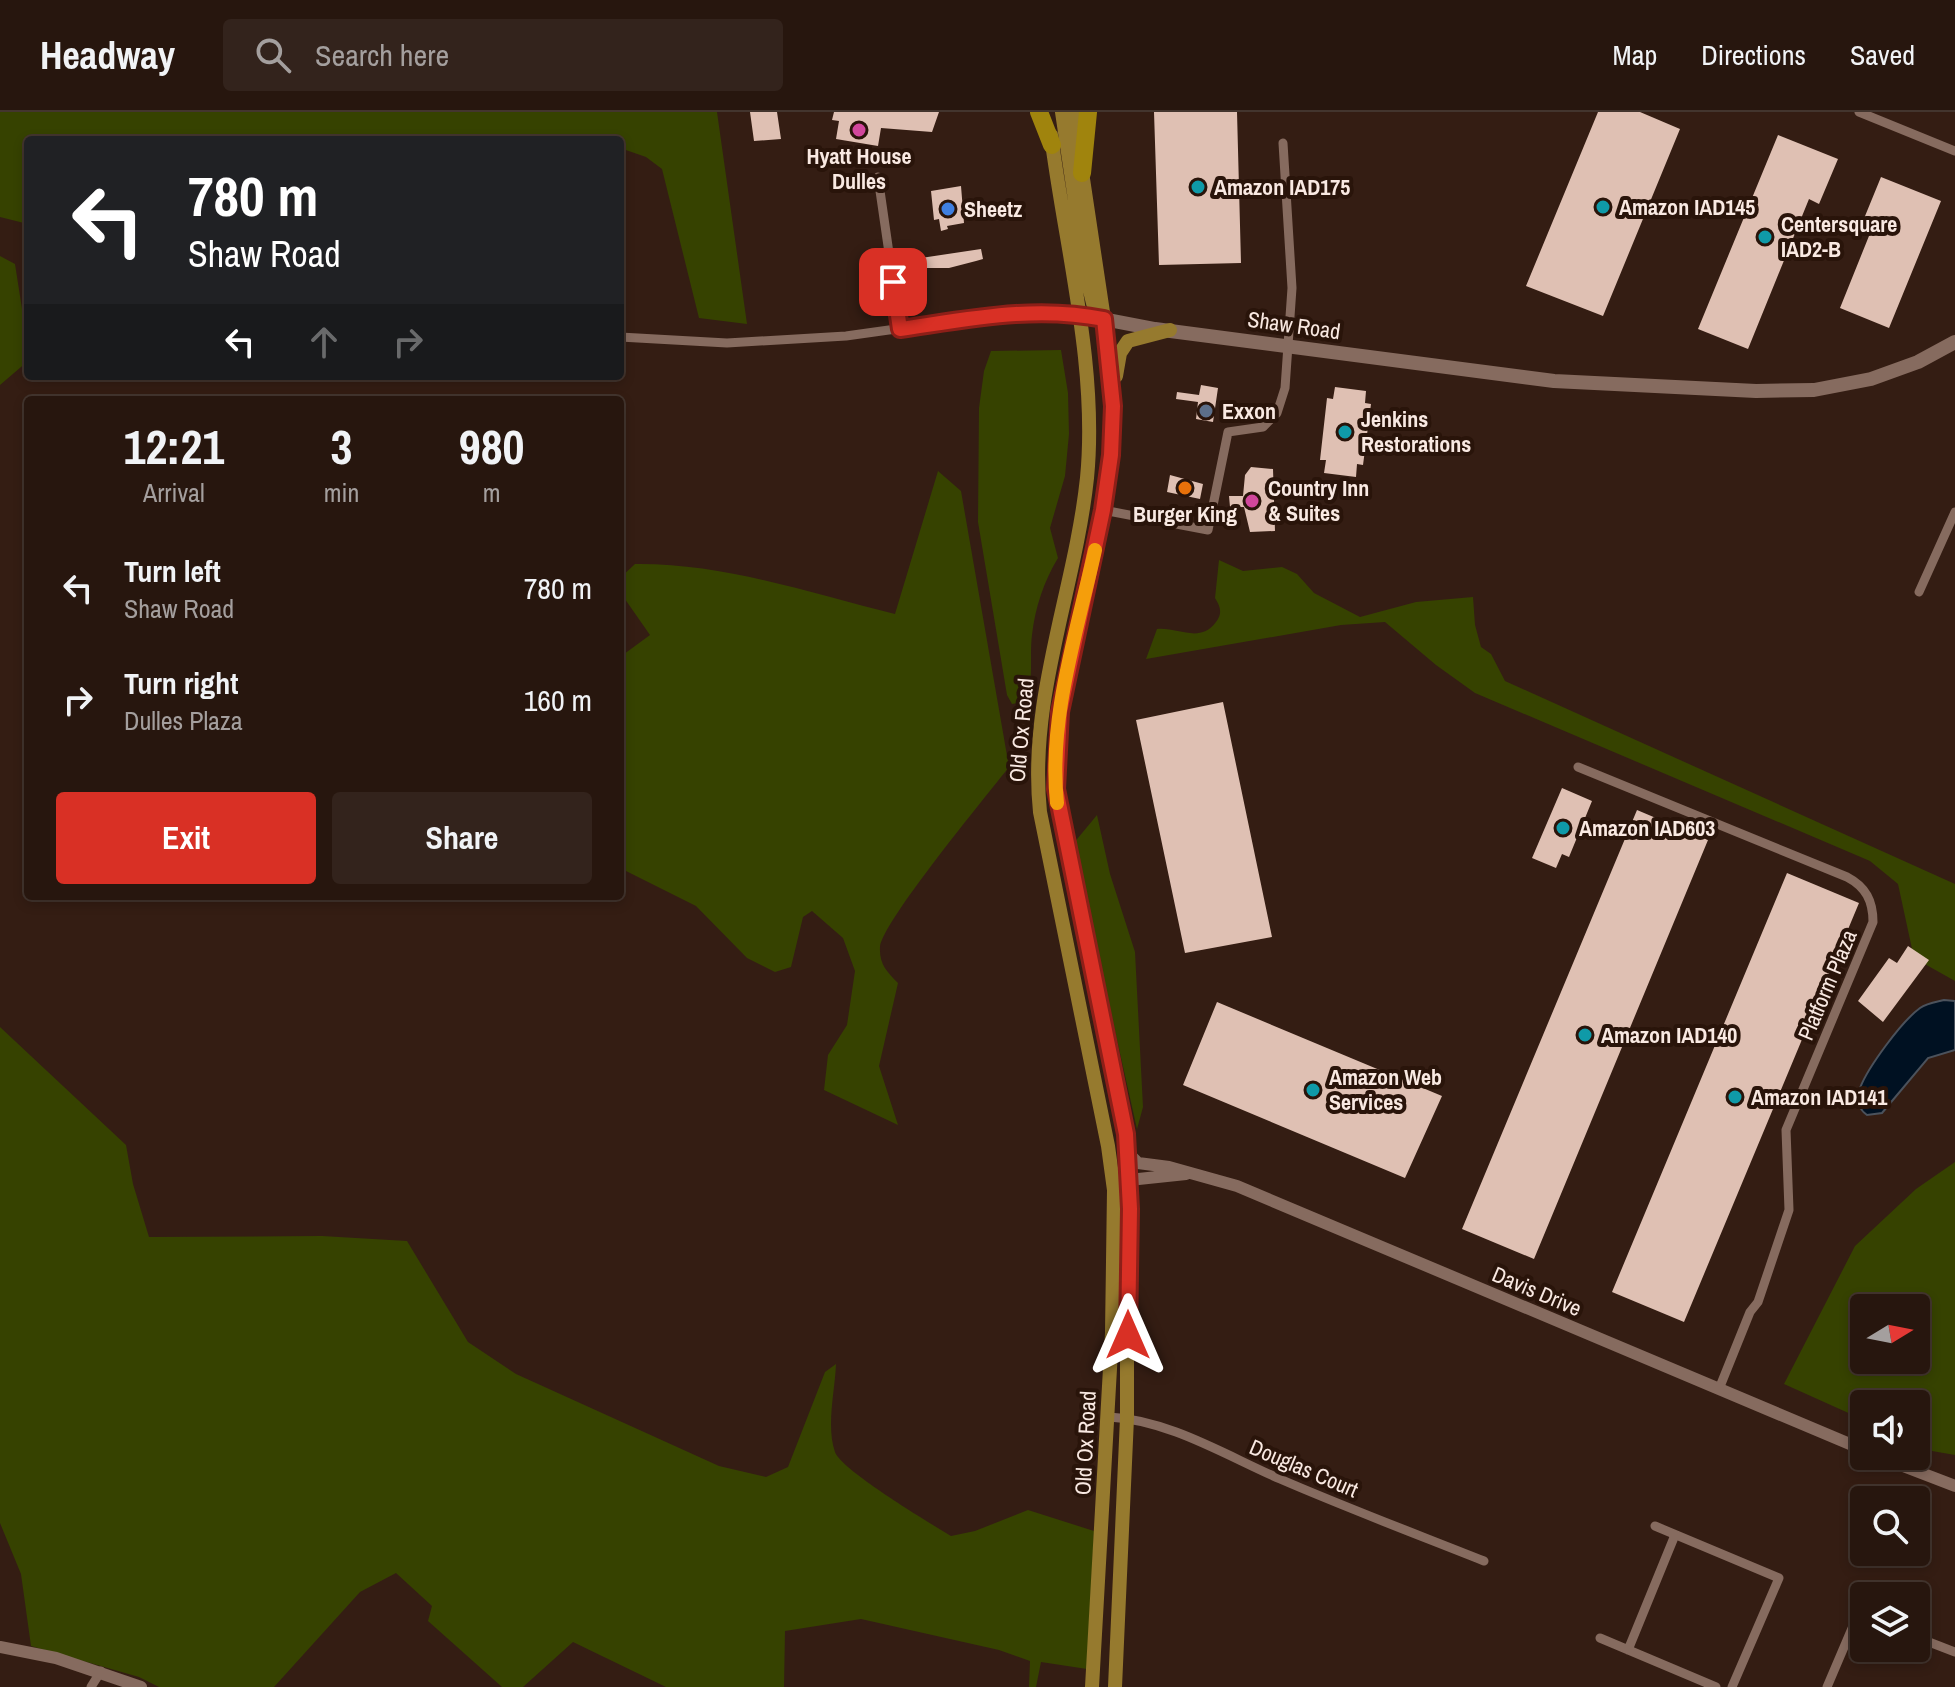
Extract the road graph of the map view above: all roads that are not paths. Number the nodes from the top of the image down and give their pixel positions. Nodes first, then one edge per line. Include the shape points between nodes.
1 (1039, 112) edge
2 (1048, 112) edge
3 (1062, 112) edge
4 (1073, 112) edge
5 (1088, 112) edge
6 (1859, 112) edge
7 (1283, 143) dead end
8 (1052, 145) junction
9 (1955, 151) edge
10 (1082, 173) junction
11 (878, 177) dead end
12 (1077, 314) junction
13 (1104, 319) junction
14 (900, 329) junction
15 (1170, 330) junction
16 (624, 337) edge
17 (1955, 342) edge
18 (1288, 347) junction
19 (1112, 396) junction
20 (1103, 510) junction
21 (1955, 512) edge
22 (1919, 592) dead end
23 (1578, 767) dead end
24 (1128, 1147) junction
25 (1110, 1157) junction
26 (1193, 1173) junction
27 (1129, 1180) junction
28 (1719, 1389) junction
29 (1109, 1417) junction
30 (1127, 1418) junction
31 (1850, 1444) edge
32 (1913, 1470) edge
33 (1955, 1486) edge
34 (1655, 1526) dead end
35 (1675, 1535) junction
36 (1484, 1561) dead end
37 (1850, 1633) edge
38 (1600, 1638) dead end
39 (1930, 1642) edge
40 (0, 1647) edge
41 (1628, 1650) junction
42 (1955, 1652) edge
43 (101, 1671) junction
44 (91, 1687) edge
45 (141, 1687) edge
46 (1092, 1687) edge
47 (1115, 1687) edge
48 (1716, 1687) edge
49 (1732, 1687) edge
50 (1827, 1687) edge

1 - 8 highway
2 - 8 main road, Old Ox Road
3 - 13 main road via 1089,291
4 - 10 main road, Old Ox Road
5 - 10 highway
6 - 9 street
7 - 18 street via 1292,288
8 - 12 main road, Old Ox Road
10 - 13 main road, Old Ox Road
11 - 14 street
12 - 13 main road, Shaw Road
12 - 14 street, Shaw Road via 1017,312
12 - 25 main road, Old Ox Road via 1088,394 1087,477 1046,683 1036,779
13 - 15 main road, Shaw Road
13 - 19 main road, Old Ox Road
14 - 16 street, Shaw Road via 747,342
15 - 18 main road, Shaw Road
15 - 19 main road via 1124,345
17 - 18 main road, Shaw Road via 1871,379 1814,390 1756,391 1554,381
18 - 20 street via 1277,413 1263,427 1228,432 1208,530
19 - 20 main road, Old Ox Road
20 - 24 main road, Old Ox Road via 1060,712 1056,789
21 - 22 street
23 - 28 street, Platform Plaza via 1847,877 1864,888 1872,905 1873,922 1786,1130 1787,1221
24 - 26 street, Davis Drive via 1138,1163
24 - 27 main road, Old Ox Road
25 - 27 main road
25 - 29 main road, Old Ox Road via 1116,1226
26 - 27 street, Davis Drive
26 - 28 street, Davis Drive via 1237,1186
27 - 30 main road, Old Ox Road
28 - 31 street, Davis Drive
29 - 30 street, Douglas Court
29 - 46 main road, Old Ox Road
30 - 36 street, Douglas Court via 1166,1429
30 - 47 main road, Old Ox Road
32 - 33 street
34 - 35 street
35 - 41 street
35 - 49 street via 1779,1578
37 - 50 street
38 - 41 street
39 - 42 street
40 - 43 street
41 - 48 street
43 - 44 street
43 - 45 street

